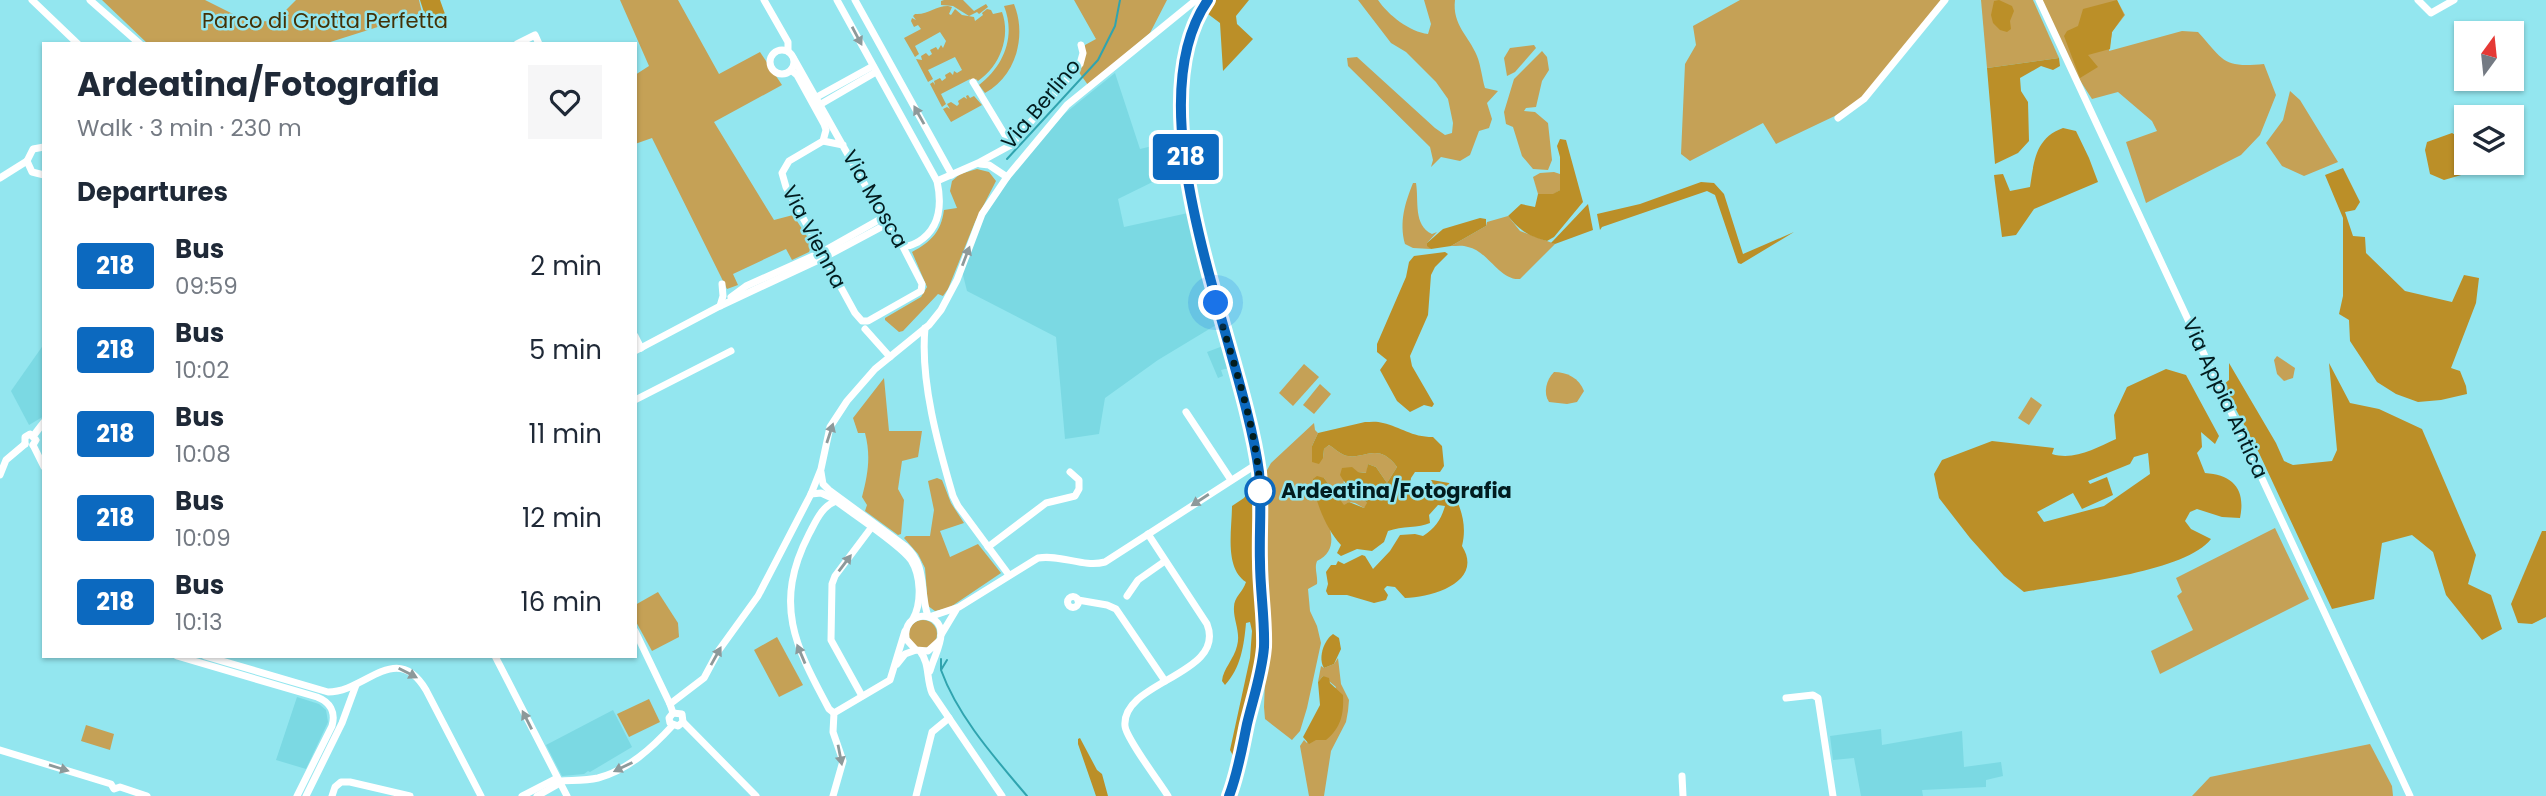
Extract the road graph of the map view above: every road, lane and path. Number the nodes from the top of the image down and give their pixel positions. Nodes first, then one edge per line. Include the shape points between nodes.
1 (32, 0) edge
2 (90, 0) edge
3 (764, 0) edge
4 (838, 0) edge
5 (855, 0) edge
6 (1196, 0) edge
7 (1208, 0) edge
8 (1945, 0) edge
9 (2039, 0) edge
10 (2418, 0) edge
11 (2454, 0) edge
12 (76, 42) edge
13 (138, 42) edge
14 (521, 42) edge
15 (538, 42) edge
16 (1081, 45) dead end
17 (788, 51) junction
18 (794, 59) junction
19 (875, 69) junction
20 (791, 70) junction
21 (898, 79) junction
22 (973, 82) dead end
23 (885, 87) junction
24 (816, 101) junction
25 (1838, 118) dead end
26 (823, 141) junction
27 (843, 145) junction
28 (1010, 145) junction
29 (42, 147) edge
30 (27, 161) junction
31 (978, 163) junction
32 (42, 174) edge
33 (952, 175) junction
34 (1007, 177) junction
35 (0, 178) edge
36 (938, 183) junction
37 (886, 221) junction
38 (902, 245) junction
39 (824, 254) junction
40 (722, 284) dead end
41 (720, 306) junction
42 (870, 320) joint
43 (925, 328) junction
44 (865, 329) dead end
45 (638, 349) edge
46 (731, 351) dead end
47 (890, 357) junction
48 (637, 399) edge
49 (1186, 412) dead end
50 (42, 425) edge
51 (29, 444) junction
52 (42, 464) edge
53 (1257, 464) junction
54 (821, 469) junction
55 (1070, 472) dead end
56 (0, 475) edge
57 (1235, 478) junction
58 (1259, 478) junction
59 (811, 494) junction
60 (836, 501) junction
61 (860, 516) junction
62 (873, 526) junction
63 (1148, 534) junction
64 (988, 547) junction
65 (1165, 561) junction
66 (1009, 575) junction
67 (1126, 596) dead end
68 (1077, 600) dead end
69 (962, 605) junction
70 (928, 617) junction
71 (913, 619) junction
72 (905, 631) junction
73 (637, 635) edge
74 (940, 638) junction
75 (918, 651) junction
76 (185, 658) edge
77 (496, 658) edge
78 (225, 660) edge
79 (896, 665) junction
80 (929, 679) junction
81 (271, 680) junction
82 (1165, 681) junction
83 (356, 685) junction
84 (862, 696) junction
85 (1787, 698) dead end
86 (670, 704) junction
87 (673, 713) junction
88 (834, 713) junction
89 (949, 718) junction
90 (683, 722) junction
91 (673, 725) junction
92 (328, 743) junction
93 (0, 750) edge
94 (314, 771) junction
95 (1682, 776) dead end
96 (559, 781) junction
97 (113, 792) edge
98 (1166, 793) edge
99 (147, 796) edge
100 (297, 796) edge
101 (306, 796) edge
102 (332, 796) edge
103 (410, 796) edge
104 (481, 796) edge
105 (522, 796) edge
106 (537, 796) edge
107 (567, 796) edge
108 (756, 796) edge
109 (833, 796) edge
110 (916, 796) edge
111 (1003, 796) edge
112 (1157, 796) edge
113 (1229, 796) edge
114 (1683, 796) edge
115 (1833, 796) edge
116 (2410, 796) edge

1 - 12 street
2 - 13 street
3 - 17 street via 788,42
4 -> 19 street
5 - 21 street
6 - 34 street via 1071,101
7 - 53 main road via 1182,65 1184,140 1200,242
8 - 25 street via 1864,100
9 - 116 street, Via Appia Antica
10 - 11 street via 2431,13
14 - 15 street via 534,35
16 - 28 street, Via Berlino via 1080,64
17 - 18 street
17 - 20 street via 776,51 770,63 778,73
18 - 20 street
18 - 24 street, Via Mosca
19 - 23 street
19 - 24 street
20 - 24 street, Via Mosca
21 - 23 street
33 -> 21 street
22 - 28 street
23 - 36 street
24 - 26 street, Via Mosca via 826,130
24 - 27 street, Via Mosca
26 - 27 street
26 - 39 street, Via Vienna via 789,160 782,173
27 - 37 street, Via Mosca
28 - 31 street, Via Berlino
29 - 30 street via 33,149
30 - 32 street via 32,172
30 - 35 street
31 - 33 street, Via Berlino
31 - 34 street
33 - 36 street, Via Berlino
43 -> 34 street via 946,301 982,214
36 - 38 street via 936,223 927,236 910,246
37 - 38 street, Via Mosca
37 - 39 street
38 - 42 street, Via Mosca via 922,284 921,291
39 - 41 street via 746,286
39 - 42 street, Via Vienna via 859,319
40 - 41 street
41 - 45 street
43 - 47 street
43 - 64 street via 933,419 952,492
44 - 47 street
46 - 48 street
54 -> 47 street via 829,432 839,412
49 - 57 street
50 - 51 street via 34,435 26,436
51 - 52 street
51 - 56 street via 15,450
53 - 57 street
53 - 58 main road
54 - 59 street
54 - 61 street via 826,488
55 - 64 street via 1079,480 1075,496 1048,502
57 - 58 street
57 -> 63 street
58 - 113 main road via 1264,645
59 - 60 street via 824,494
86 -> 59 street via 707,673 758,596
60 - 61 street
88 -> 60 street via 801,656 790,601 793,574 804,544 825,506
61 - 62 street
62 - 70 street via 915,556
62 - 71 street via 915,567 918,606
84 -> 62 street via 831,640 832,584
63 - 65 street
63 - 66 street via 1102,563 1041,557
64 - 66 street
65 - 67 street via 1138,580
65 - 82 street via 1207,624 1210,637 1203,654
66 - 69 street
68 - 82 street via 1116,609
69 - 70 street
69 - 74 street
70 - 71 street
70 - 74 street via 937,623
71 - 72 street
72 - 75 street via 908,643
72 - 79 street
73 - 86 street
74 - 75 street via 932,649
74 - 80 street
75 - 79 street via 905,654
75 - 80 street via 927,663
76 - 81 street
96 -> 77 street
78 - 81 street
79 - 84 street via 890,680
80 - 89 street via 932,693
81 - 83 street via 328,692
81 - 92 street via 324,700 333,722
82 - 98 street via 1131,706 1125,726
83 - 92 street via 344,719
83 -> 104 street via 389,668 402,668 416,676
84 - 88 street
85 - 115 street via 1818,698
86 - 87 street
87 - 90 street via 682,714
87 - 91 street via 669,720
88 -> 109 street via 833,730 843,761
89 - 110 street via 931,735
89 - 111 street
90 - 91 street
90 - 108 street
91 -> 96 street via 620,769 595,778
92 - 94 street
93 -> 97 street via 111,784
94 - 100 street
94 - 101 street
95 - 114 street
96 - 105 street
96 - 106 street
96 - 107 street
97 - 99 street via 120,787
98 - 112 street
102 - 103 street via 335,787 346,782

